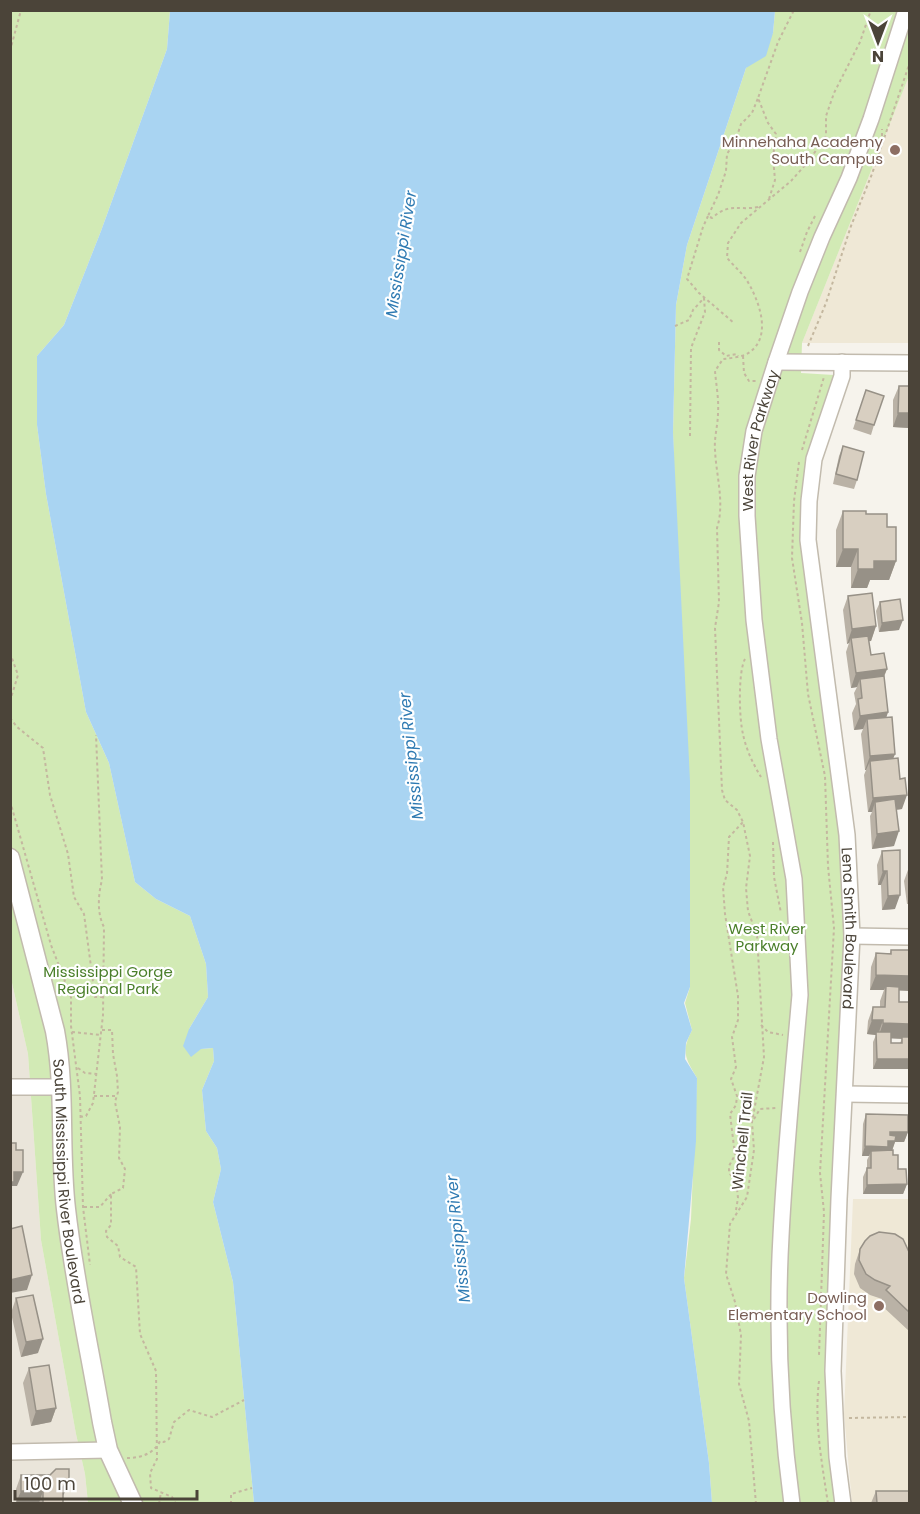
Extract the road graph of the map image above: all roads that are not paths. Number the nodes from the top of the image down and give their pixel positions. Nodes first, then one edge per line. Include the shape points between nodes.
1 (906, 10) edge
2 (776, 362) junction
3 (842, 362) junction
4 (909, 363) edge
5 (10, 858) edge
6 (852, 936) junction
7 (909, 937) edge
8 (10, 1087) edge
9 (62, 1087) junction
10 (845, 1094) junction
11 (909, 1095) edge
12 (108, 1450) junction
13 (10, 1452) edge
14 (134, 1503) edge
15 (792, 1503) edge
16 (843, 1503) edge

1 - 2 street, West River Parkway via 871,119 800,292
2 - 3 street
2 - 15 street, West River Parkway via 754,431 747,476 747,516 761,681 794,879 800,961 780,1303 784,1434
3 - 4 street
3 - 6 street, Lena Smith Boulevard via 842,376 814,459 808,540 847,835
5 - 9 street, South Mississippi River Boulevard via 56,1031
6 - 7 street
6 - 10 street, Lena Smith Boulevard
8 - 9 street
9 - 12 street, South Mississippi River Boulevard via 66,1209
10 - 11 street
10 - 16 street, Lena Smith Boulevard via 833,1371
12 - 13 street
12 - 14 street, South Mississippi River Boulevard

